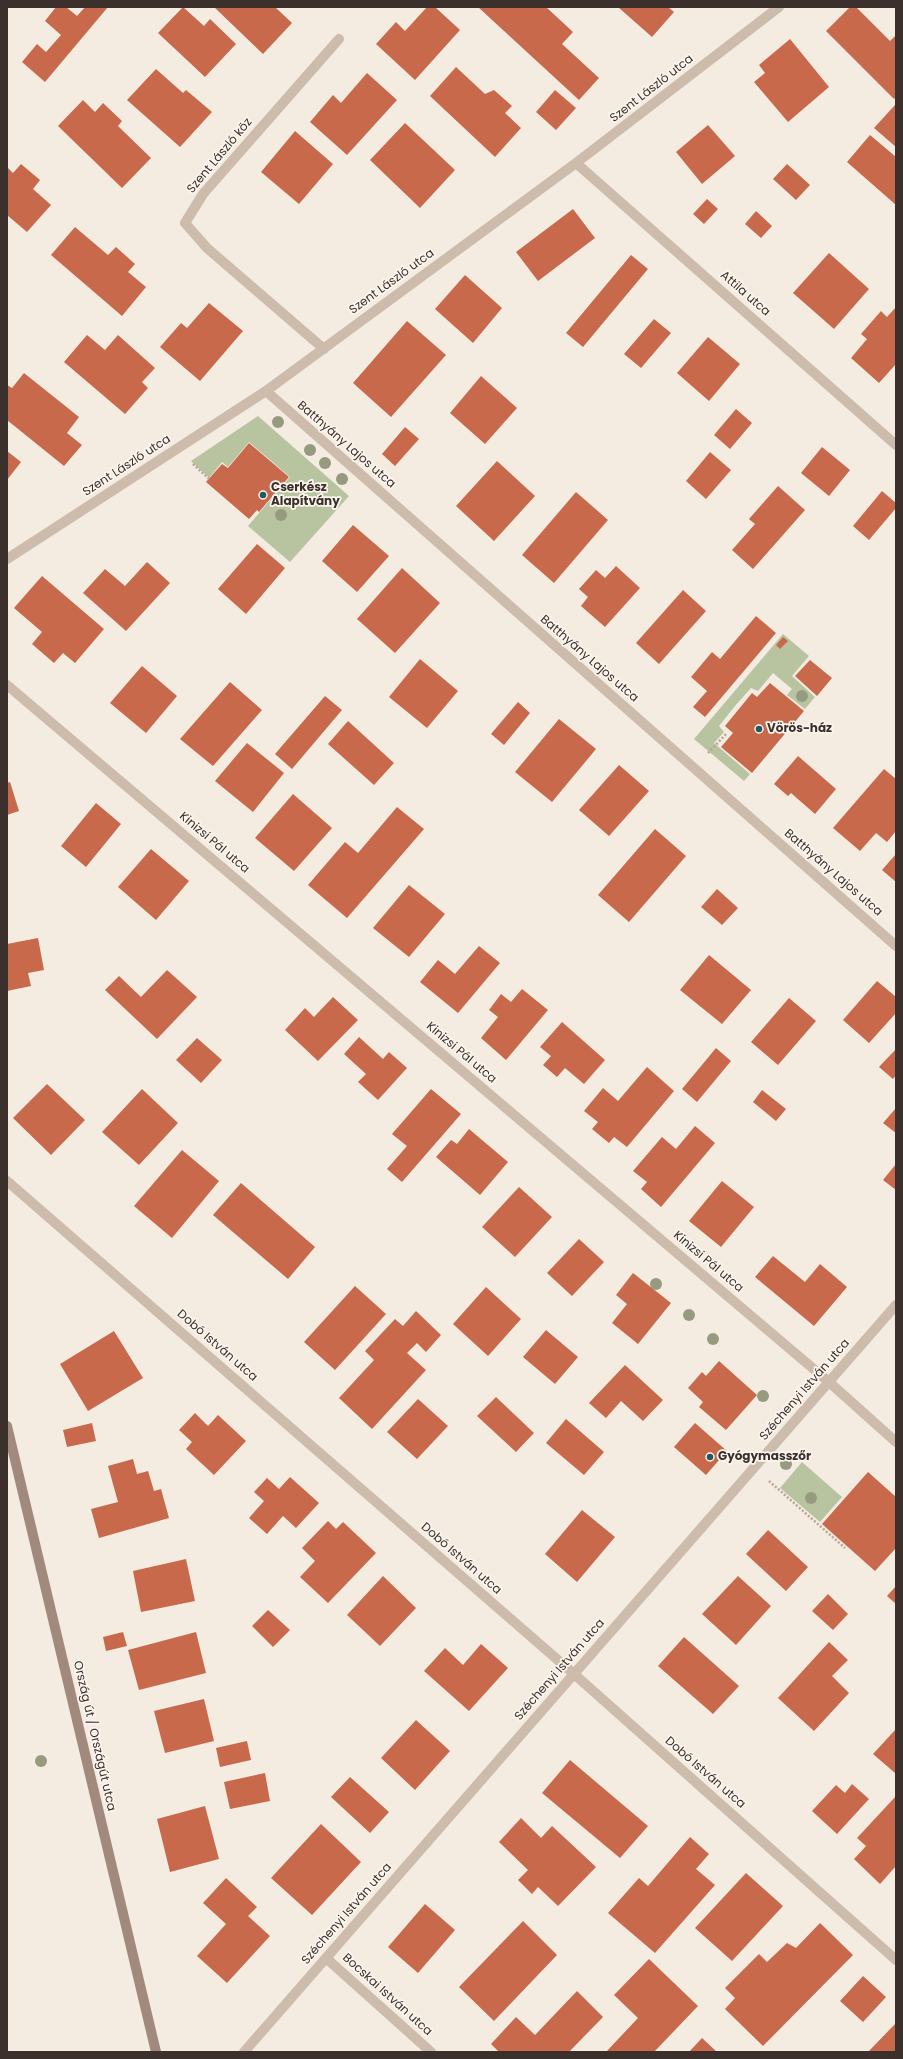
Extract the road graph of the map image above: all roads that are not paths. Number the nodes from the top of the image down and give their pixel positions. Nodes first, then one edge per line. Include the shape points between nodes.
1 (779, 7) edge
2 (339, 39) dead end
3 (576, 163) junction
4 (324, 349) junction
5 (266, 391) junction
6 (896, 445) edge
7 (7, 559) edge
8 (7, 685) edge
9 (896, 946) edge
10 (7, 1180) edge
11 (896, 1305) edge
12 (830, 1382) junction
13 (7, 1426) edge
14 (896, 1442) edge
15 (574, 1674) junction
16 (326, 1958) junction
17 (896, 1960) edge
18 (156, 2052) edge
19 (244, 2052) edge
20 (431, 2052) edge

1 - 3 street, Szent László utca
2 - 4 street, Szent László köz via 202,194 185,223 207,248
3 - 4 street, Szent László utca
3 - 6 street, Attila utca
4 - 5 street, Szent László utca
5 - 7 street, Szent László utca
5 - 9 street, Batthyány Lajos utca
8 - 12 street, Kinizsi Pál utca
10 - 15 street, Dobó István utca
11 - 12 street, Széchenyi István utca
12 - 14 street, Kinizsi Pál utca
12 - 15 street, Széchenyi István utca
13 - 18 main road, Ország út / Országút utca
15 - 16 street, Széchenyi István utca
15 - 17 street, Dobó István utca
16 - 19 street, Széchenyi István utca
16 - 20 street, Bocskai István utca

